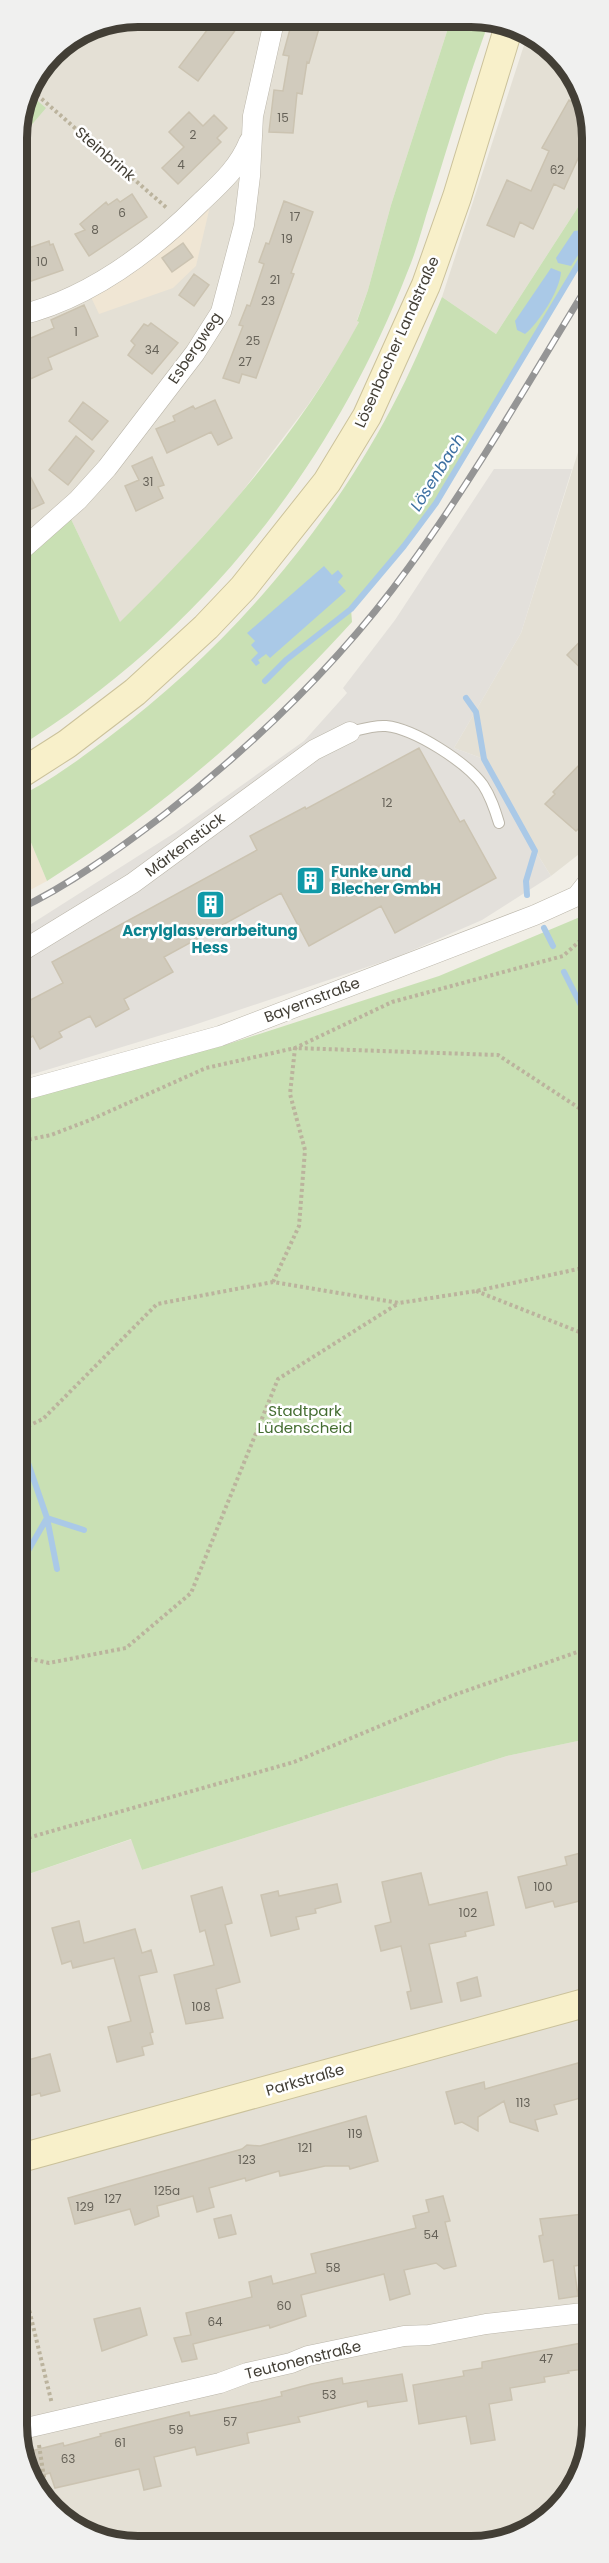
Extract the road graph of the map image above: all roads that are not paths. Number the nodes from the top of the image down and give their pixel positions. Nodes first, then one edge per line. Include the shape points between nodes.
1 (273, 27) edge
2 (506, 33) edge
3 (251, 136) junction
4 (27, 313) edge
5 (27, 545) edge
6 (350, 732) joint
7 (27, 770) edge
8 (499, 823) dead end
9 (582, 890) edge
10 (27, 948) edge
11 (27, 1089) edge
12 (582, 2004) edge
13 (27, 2157) edge
14 (582, 2313) edge
15 (27, 2428) edge

1 - 3 street, Esbergweg
2 - 7 main road, Lösenbacher Landstraße via 426,285 367,416 327,482 243,588 206,627 135,692
3 - 4 street via 242,161 155,246 96,284
3 - 5 street, Esbergweg via 244,225 220,312 195,353 107,468
6 - 8 lane via 385,726 410,732 434,745 482,783
6 - 10 street, Märkenstück via 314,750 133,884
9 - 11 street, Bayernstraße via 577,896 535,915 220,1036
12 - 13 main road, Parkstraße
14 - 15 street, Teutonenstraße via 404,2336 308,2356 220,2383

